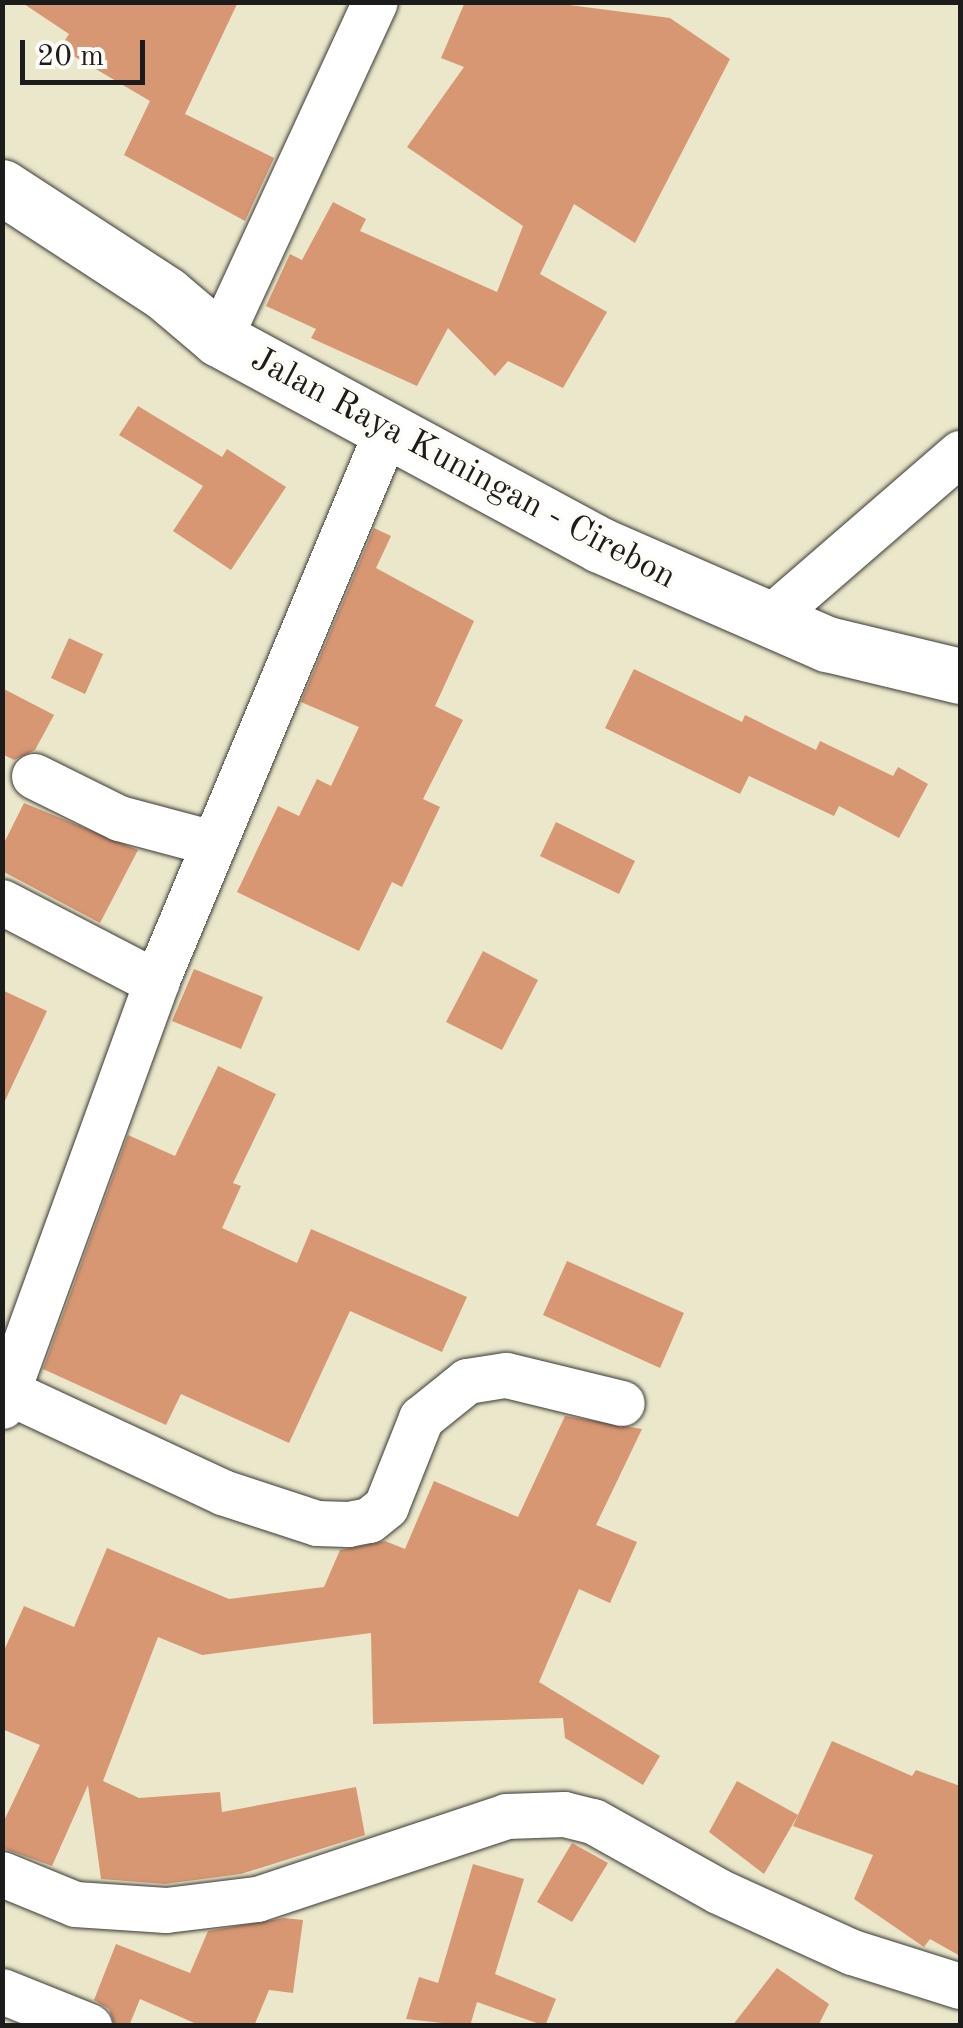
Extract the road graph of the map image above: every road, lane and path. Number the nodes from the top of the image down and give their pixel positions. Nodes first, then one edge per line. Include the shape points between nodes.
1 (375, 2) edge
2 (2, 187) edge
3 (219, 339) junction
4 (388, 427) junction
5 (960, 453) edge
6 (766, 622) junction
7 (960, 676) edge
8 (34, 776) dead end
9 (212, 844) junction
10 (2, 902) edge
11 (156, 982) junction
12 (5, 1399) edge
13 (622, 1403) dead end
14 (2, 1874) edge
15 (960, 1986) edge
16 (2, 1991) edge
17 (88, 2026) edge

1 - 3 street
2 - 3 highway, Jalan Raya Kuningan - Cirebon via 166,294
3 - 4 highway, Jalan Raya Kuningan - Cirebon
4 - 6 highway, Jalan Raya Kuningan - Cirebon via 600,545
4 - 9 street
5 - 6 street
6 - 7 highway, Jalan Raya Kuningan - Cirebon
8 - 9 street via 119,818
9 - 11 street
10 - 11 street
11 - 12 street
12 - 13 street via 222,1492 318,1523 348,1524 386,1506 421,1418 443,1394 467,1382 506,1375
14 - 15 street via 75,1904 166,1910 256,1899 506,1816 564,1814 592,1820 718,1891 852,1952
16 - 17 street

